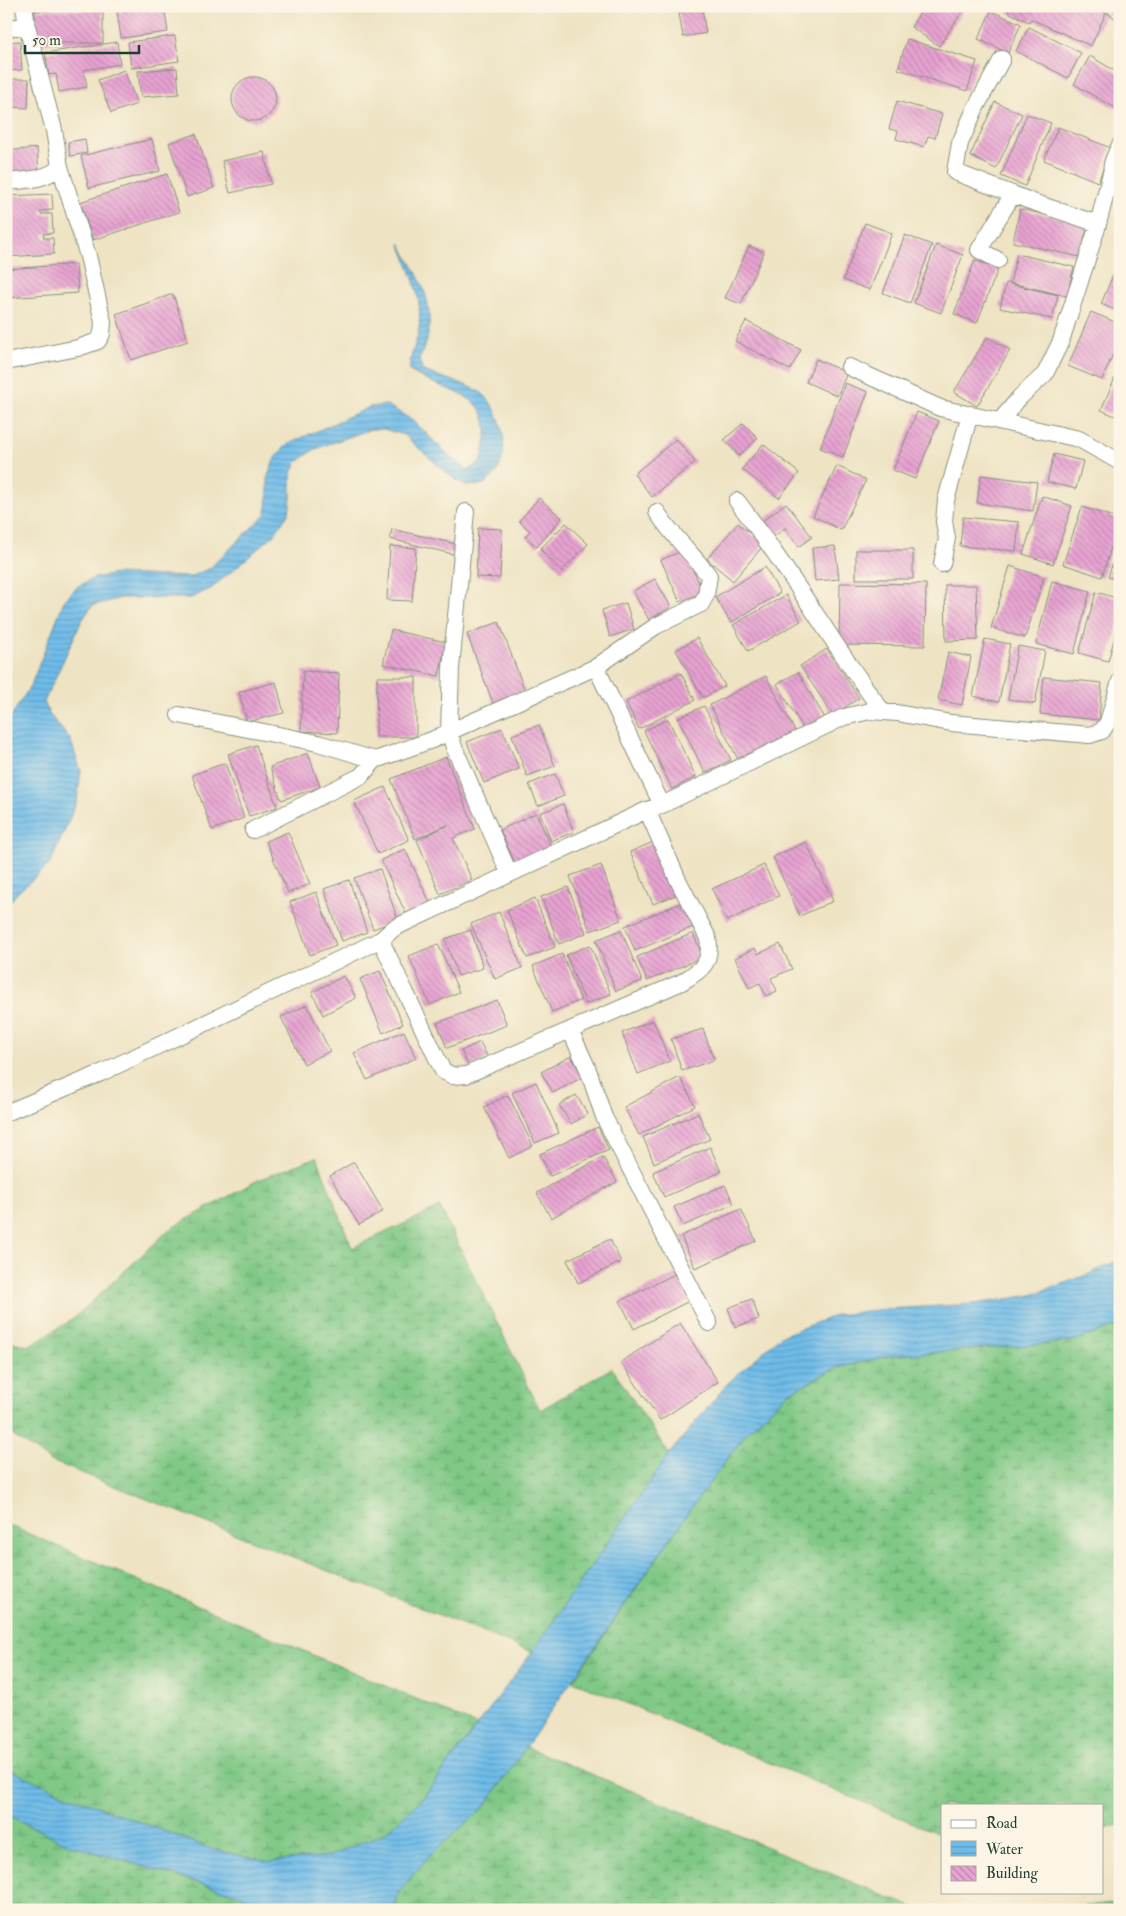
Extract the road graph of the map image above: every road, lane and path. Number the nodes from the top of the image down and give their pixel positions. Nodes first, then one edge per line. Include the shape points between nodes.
1 (24, 6) edge
2 (27, 26) junction
3 (6, 28) edge
4 (1002, 60) dead end
5 (1120, 146) edge
6 (60, 167) junction
7 (1115, 179) edge
8 (6, 182) edge
9 (1013, 194) junction
10 (1098, 224) junction
11 (998, 260) dead end
12 (6, 362) edge
13 (849, 367) dead end
14 (970, 414) junction
15 (1000, 421) junction
16 (1120, 462) edge
17 (737, 501) dead end
18 (466, 512) dead end
19 (657, 512) dead end
20 (942, 564) dead end
21 (596, 667) junction
22 (1120, 680) edge
23 (883, 712) junction
24 (179, 715) dead end
25 (449, 732) junction
26 (375, 760) junction
27 (654, 807) junction
28 (252, 830) dead end
29 (509, 873) junction
30 (382, 939) junction
31 (570, 1030) junction
32 (6, 1113) edge
33 (709, 1323) dead end

1 - 2 street
2 - 3 street
2 - 6 street via 54,130
4 - 9 street via 960,143 955,172
5 - 7 street via 1113,160
6 - 8 street via 41,177
6 - 12 street via 88,256 103,322 102,334 98,341 78,348
7 - 10 street
9 - 10 street
9 - 11 street via 979,250
10 - 15 street via 1061,341 1045,374
13 - 14 street via 940,408
14 - 15 street
14 - 20 street via 946,500 944,522 947,538
15 - 16 street via 1079,439
17 - 23 street via 769,542 855,675
18 - 25 street via 451,668
19 - 21 street via 668,530 694,555 709,576 706,595 701,604 656,626
21 - 25 street
21 - 27 street
22 - 23 street via 1108,722 1102,731 1090,735 951,723
23 - 27 street via 870,711 844,717
24 - 26 street via 309,741
25 - 26 street
25 - 29 street
26 - 28 street via 361,776
27 - 29 street
27 - 31 street via 678,880 708,938 708,958 702,969 682,982
29 - 30 street via 394,928
30 - 31 street via 443,1070 453,1076 466,1075
30 - 32 street via 102,1073
31 - 33 street via 604,1117

